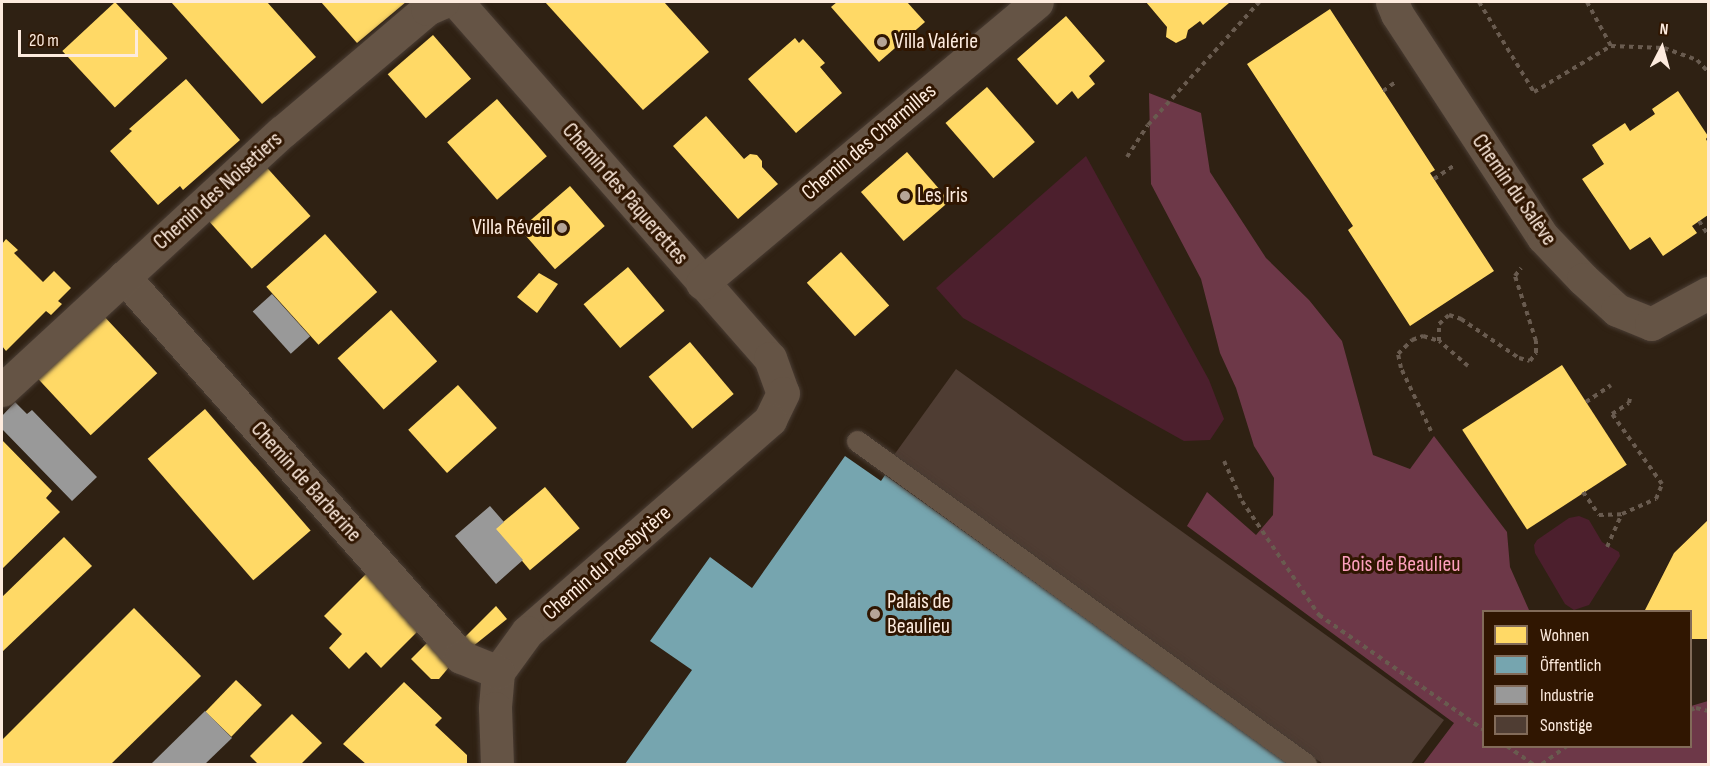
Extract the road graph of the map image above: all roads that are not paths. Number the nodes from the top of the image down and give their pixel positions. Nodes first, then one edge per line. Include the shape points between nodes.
1 (443, 2) edge
2 (457, 2) edge
3 (1037, 2) edge
4 (1392, 2) edge
5 (124, 277) junction
6 (702, 283) junction
7 (1708, 293) edge
8 (2, 390) edge
9 (783, 393) joint
10 (856, 441) dead end
11 (498, 672) junction
12 (497, 765) edge
13 (1306, 765) edge

1 - 5 street, Chemin des Noisetiers via 427,9 282,132
2 - 6 street, Chemin des Pâquerettes
3 - 6 street, Chemin des Charmilles
4 - 7 street, Chemin du Salève via 1543,237 1591,287 1617,310 1651,324
5 - 8 street, Chemin des Noisetiers
5 - 11 street, Chemin de Barberine via 461,657
6 - 9 street, Chemin des Pâquerettes via 770,358
9 - 11 street, Chemin du Presbytère via 770,420 526,632
10 - 13 lane
11 - 12 street

